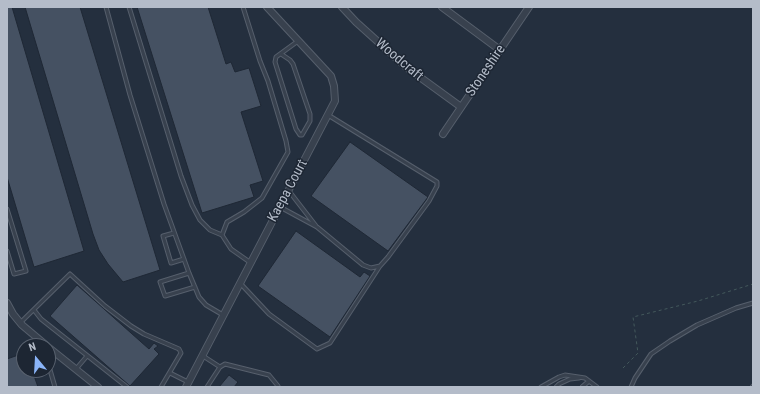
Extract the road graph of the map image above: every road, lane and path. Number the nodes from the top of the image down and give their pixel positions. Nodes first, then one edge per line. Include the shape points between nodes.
1 (106, 7) edge
2 (129, 7) edge
3 (243, 7) edge
4 (267, 7) edge
5 (342, 7) edge
6 (442, 7) edge
7 (529, 7) edge
8 (298, 41) junction
9 (500, 50) junction
10 (281, 54) junction
11 (461, 107) junction
12 (328, 115) junction
13 (443, 134) dead end
14 (289, 190) junction
15 (280, 207) junction
16 (7, 209) edge
17 (317, 227) junction
18 (174, 233) junction
19 (222, 236) junction
20 (7, 251) edge
21 (184, 258) junction
22 (251, 263) junction
23 (380, 266) junction
24 (189, 273) junction
25 (240, 283) junction
26 (753, 284) edge
27 (195, 287) junction
28 (7, 303) edge
29 (753, 303) edge
30 (34, 310) junction
31 (223, 315) junction
32 (20, 323) junction
33 (38, 338) edge
34 (56, 353) edge
35 (202, 355) junction
36 (87, 356) junction
37 (220, 367) junction
38 (623, 368) dead end
39 (76, 369) junction
40 (170, 373) junction
41 (580, 377) junction
42 (589, 381) junction
43 (187, 384) edge
44 (98, 387) edge
45 (127, 387) edge
46 (161, 387) edge
47 (207, 387) edge
48 (278, 387) edge
49 (541, 387) edge
50 (556, 387) edge
51 (582, 387) edge
52 (597, 387) edge
53 (631, 387) edge

1 - 18 lane via 130,95
2 - 19 lane via 192,205 200,220 210,230
3 - 19 lane via 288,152 262,198 227,222
4 - 8 street, Kaepa Court
5 - 11 street, Woodcraft via 406,67
6 - 9 street
7 - 9 street, Stoneshire
8 - 10 lane
8 - 12 street, Kaepa Court via 331,76 335,101
9 - 11 street, Stoneshire
10 - 10 lane via 275,59 275,66 296,129 302,135 310,120 310,114 293,64
11 - 13 street, Stoneshire
12 - 14 street, Kaepa Court
12 - 23 lane via 437,182 429,201
14 - 15 street, Kaepa Court
14 - 17 lane
15 - 17 lane
15 - 22 street, Kaepa Court
16 - 20 lane via 26,270 14,274
17 - 23 lane via 363,265 371,268
18 - 21 lane
18 - 21 lane via 163,236 171,263
19 - 22 lane via 231,249
21 - 24 lane
22 - 25 street, Kaepa Court
23 - 25 lane via 330,343 317,349 269,314
24 - 27 lane
24 - 27 lane via 160,282 165,296
25 - 31 street, Kaepa Court
26 - 38 path via 634,317 638,353
27 - 31 lane via 206,305
28 - 32 street
29 - 53 lane via 697,325 670,341 652,354
30 - 32 lane
30 - 36 lane via 41,319
30 - 40 lane via 70,274 131,326 179,349 181,353
31 - 35 street, Kaepa Court
32 - 33 street
34 - 39 street
35 - 37 lane
35 - 43 street, Kaepa Court
36 - 39 lane
36 - 45 lane
37 - 47 lane
37 - 48 lane via 225,364 269,375
39 - 44 street
40 - 43 lane
40 - 46 lane
41 - 42 lane
41 - 49 lane via 565,375
41 - 50 lane
42 - 51 lane
42 - 52 lane

